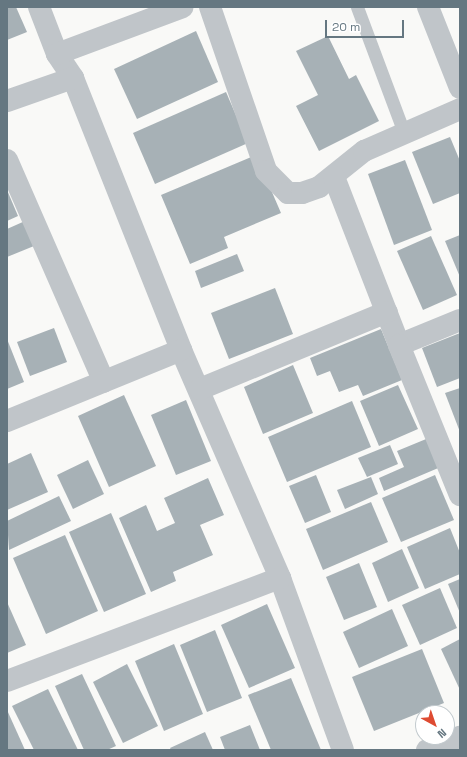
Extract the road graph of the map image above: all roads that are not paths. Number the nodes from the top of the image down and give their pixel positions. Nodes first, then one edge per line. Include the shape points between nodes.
1 (39, 7) edge
2 (183, 7) edge
3 (210, 7) edge
4 (357, 7) edge
5 (428, 7) edge
6 (58, 54) junction
7 (73, 78) junction
8 (460, 88) edge
9 (7, 101) edge
10 (460, 109) edge
11 (404, 133) junction
12 (7, 160) edge
13 (334, 177) junction
14 (387, 312) junction
15 (460, 320) edge
16 (399, 345) junction
17 (181, 350) junction
18 (104, 382) junction
19 (200, 389) junction
20 (7, 421) edge
21 (460, 495) edge
22 (280, 578) junction
23 (7, 681) edge
24 (446, 745) edge
25 (342, 750) edge
26 (427, 750) edge

1 - 6 street
2 - 6 street
3 - 13 street via 266,171 288,193 302,193
4 - 11 lane
5 - 8 street
6 - 7 street
7 - 9 street
7 - 17 street
10 - 11 street
11 - 13 street via 355,157
12 - 18 street
13 - 14 street
14 - 16 street
14 - 19 street
15 - 16 street
16 - 21 street
17 - 18 street
17 - 19 street
18 - 20 street
19 - 22 street
22 - 23 street
22 - 25 street
24 - 26 street

